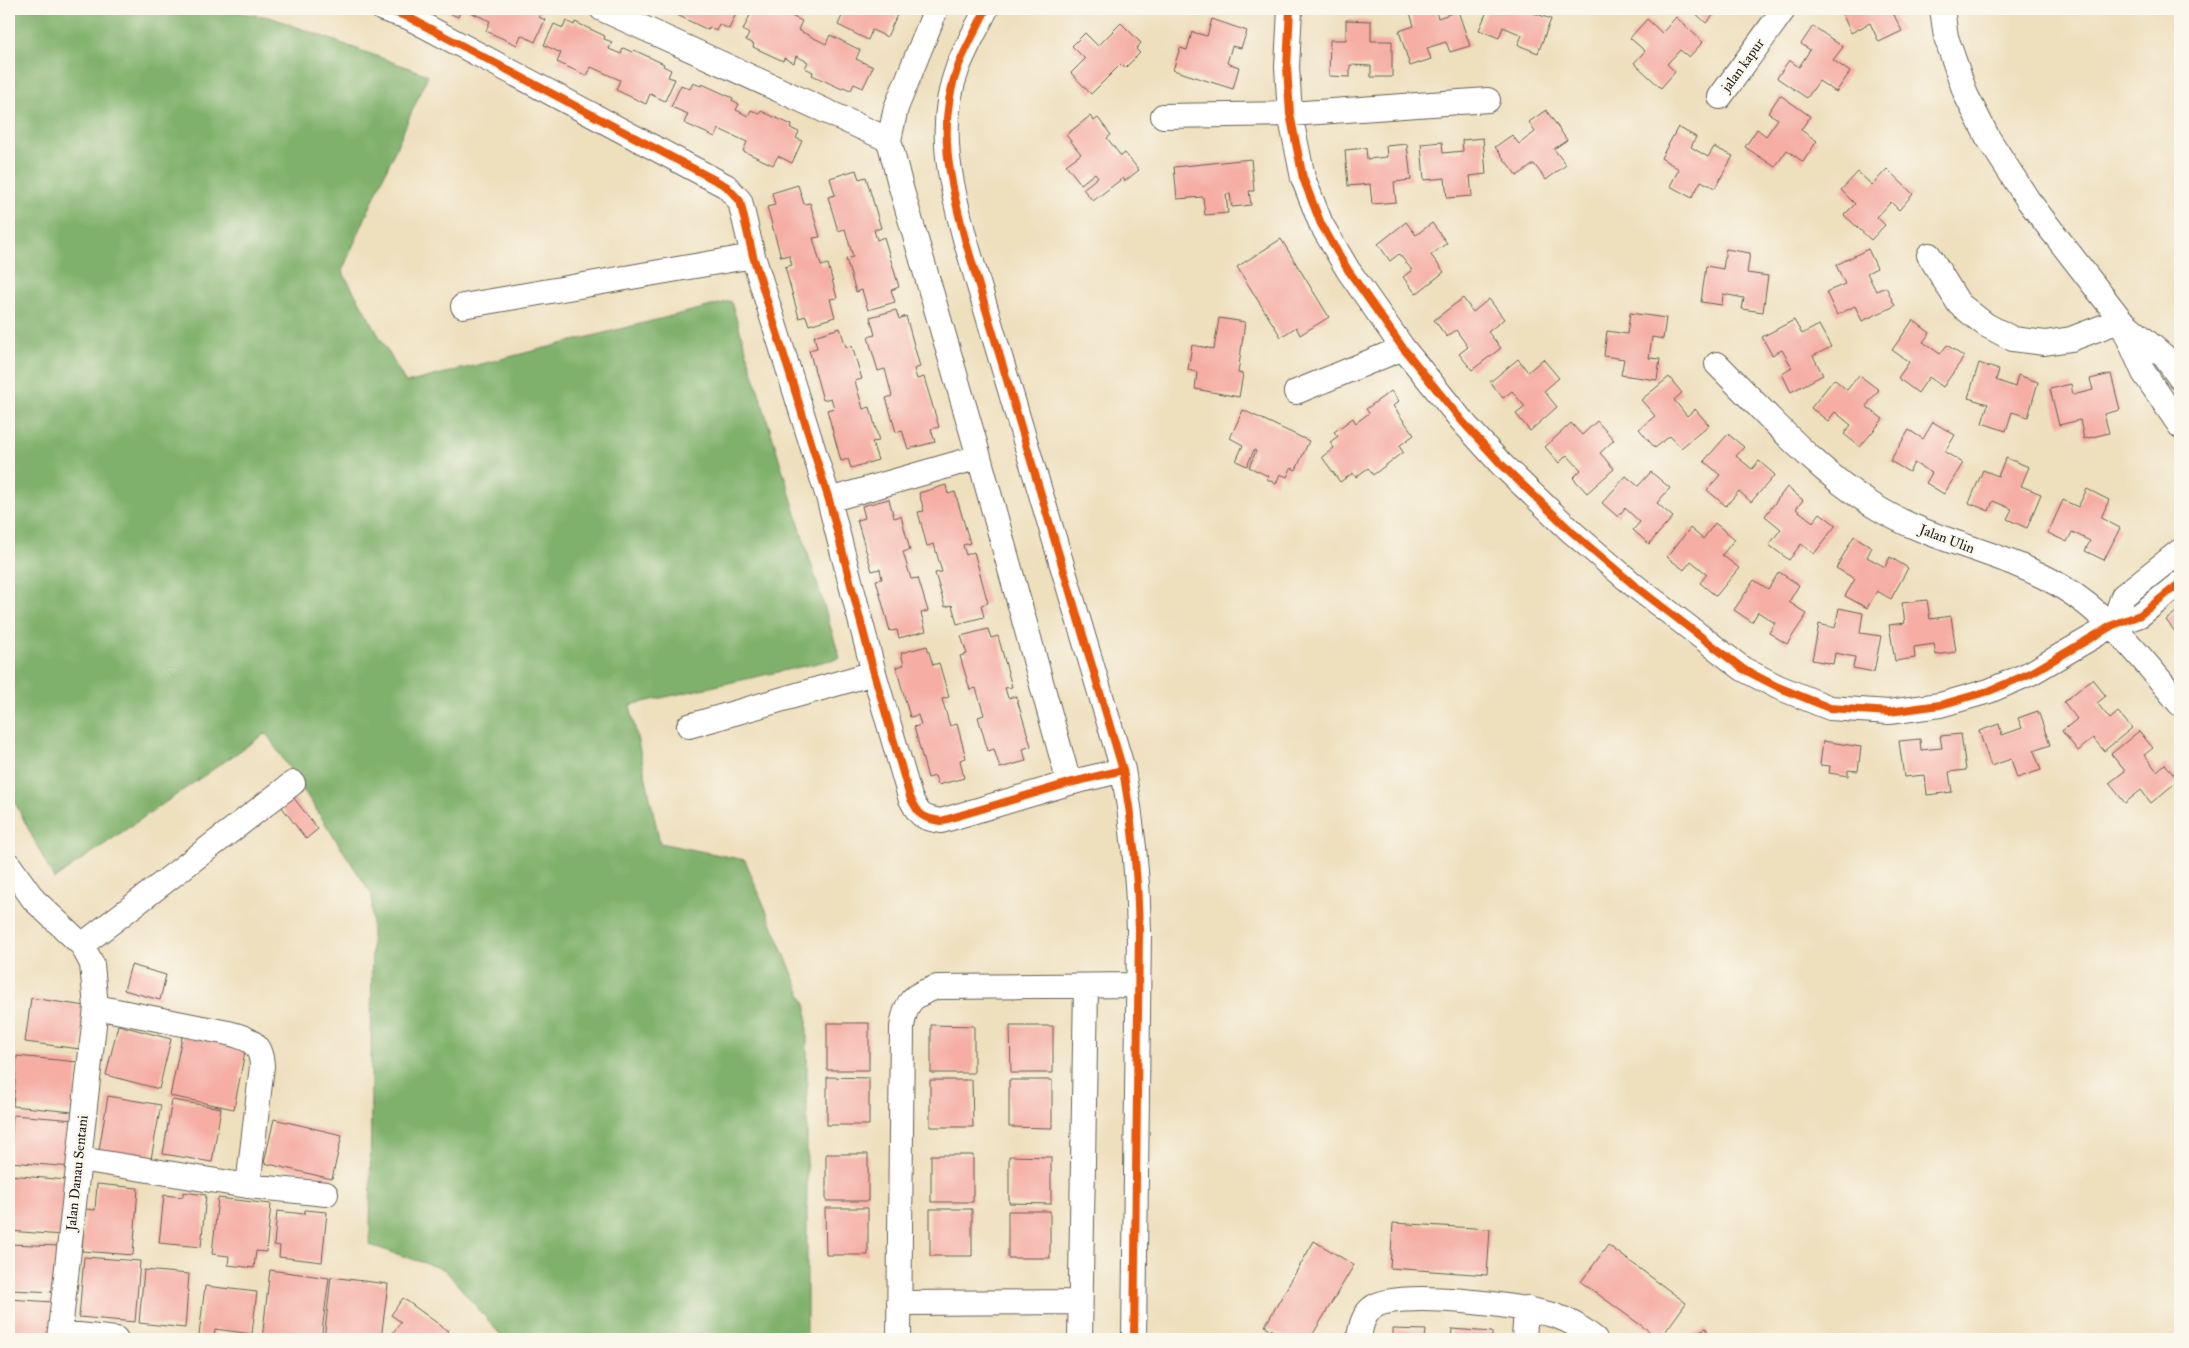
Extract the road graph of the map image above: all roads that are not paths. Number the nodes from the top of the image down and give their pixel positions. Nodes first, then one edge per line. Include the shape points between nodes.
1 (384, 9) edge
2 (602, 9) edge
3 (936, 9) edge
4 (986, 9) edge
5 (1290, 9) edge
6 (1784, 9) edge
7 (1942, 9) edge
8 (1720, 97) dead end
9 (1488, 100) dead end
10 (1290, 114) junction
11 (1162, 116) dead end
12 (889, 140) junction
13 (1928, 255) dead end
14 (753, 256) junction
15 (463, 306) dead end
16 (2121, 320) junction
17 (1403, 348) junction
18 (1717, 364) dead end
19 (2180, 378) edge
20 (1296, 392) dead end
21 (2180, 426) edge
22 (979, 457) junction
23 (829, 500) junction
24 (2180, 551) edge
25 (2180, 583) edge
26 (2113, 625) junction
27 (874, 674) junction
28 (2180, 704) edge
29 (689, 726) dead end
30 (1123, 770) junction
31 (293, 783) dead end
32 (1069, 783) junction
33 (9, 865) edge
34 (82, 945) junction
35 (1137, 985) junction
36 (1086, 986) junction
37 (96, 1007) junction
38 (80, 1159) junction
39 (248, 1186) junction
40 (326, 1194) dead end
41 (1080, 1302) junction
42 (900, 1303) junction
43 (1526, 1308) junction
44 (60, 1336) edge
45 (116, 1339) edge
46 (899, 1339) edge
47 (1080, 1339) edge
48 (1134, 1339) edge
49 (1359, 1339) edge
50 (1524, 1339) edge
51 (1595, 1339) edge

1 - 14 street via 408,17 726,186 740,201
2 - 12 street
3 - 12 street via 896,108
4 - 30 street via 958,68 946,117 946,153 952,190
5 - 10 street via 1287,67
6 - 8 street, jalan kapur
7 - 16 street via 1946,36 1966,95 1988,138 2028,200
9 - 10 street
10 - 11 street
10 - 17 street via 1303,178 1321,224 1348,270
12 - 22 street
13 - 16 street via 1959,304 1986,325 2013,339 2045,343 2071,339
14 - 15 street
14 - 23 street
16 - 19 street via 2165,357
16 - 21 street via 2144,374
17 - 20 street
17 - 26 street via 1501,464 1634,586 1743,669 1830,708 1889,712 1940,705 1989,691 2031,673
18 - 26 street, Jalan Ulin via 1823,469 1876,508 2058,584
22 - 23 street
22 - 32 street
23 - 27 street
24 - 26 street via 2123,596
25 - 26 street via 2140,615
26 - 28 street, Jalan Ulin
27 - 29 street
27 - 32 street via 910,797 917,812 926,819 942,821
30 - 32 street
30 - 35 street via 1133,824 1138,879
31 - 34 street
33 - 34 street via 34,900
34 - 37 street, Jalan Danau Sentani via 92,964
35 - 36 street
35 - 48 street
36 - 41 street
36 - 42 street via 936,987 911,999 902,1027
37 - 38 street, Jalan Danau Sentani
37 - 39 street via 245,1037 256,1045 262,1066
38 - 39 street
38 - 44 street, Jalan Danau Sentani
39 - 40 street
41 - 42 street
41 - 47 street
42 - 46 street
43 - 49 street via 1421,1299 1382,1302 1364,1318
43 - 50 street
43 - 51 street via 1557,1316
44 - 45 street

